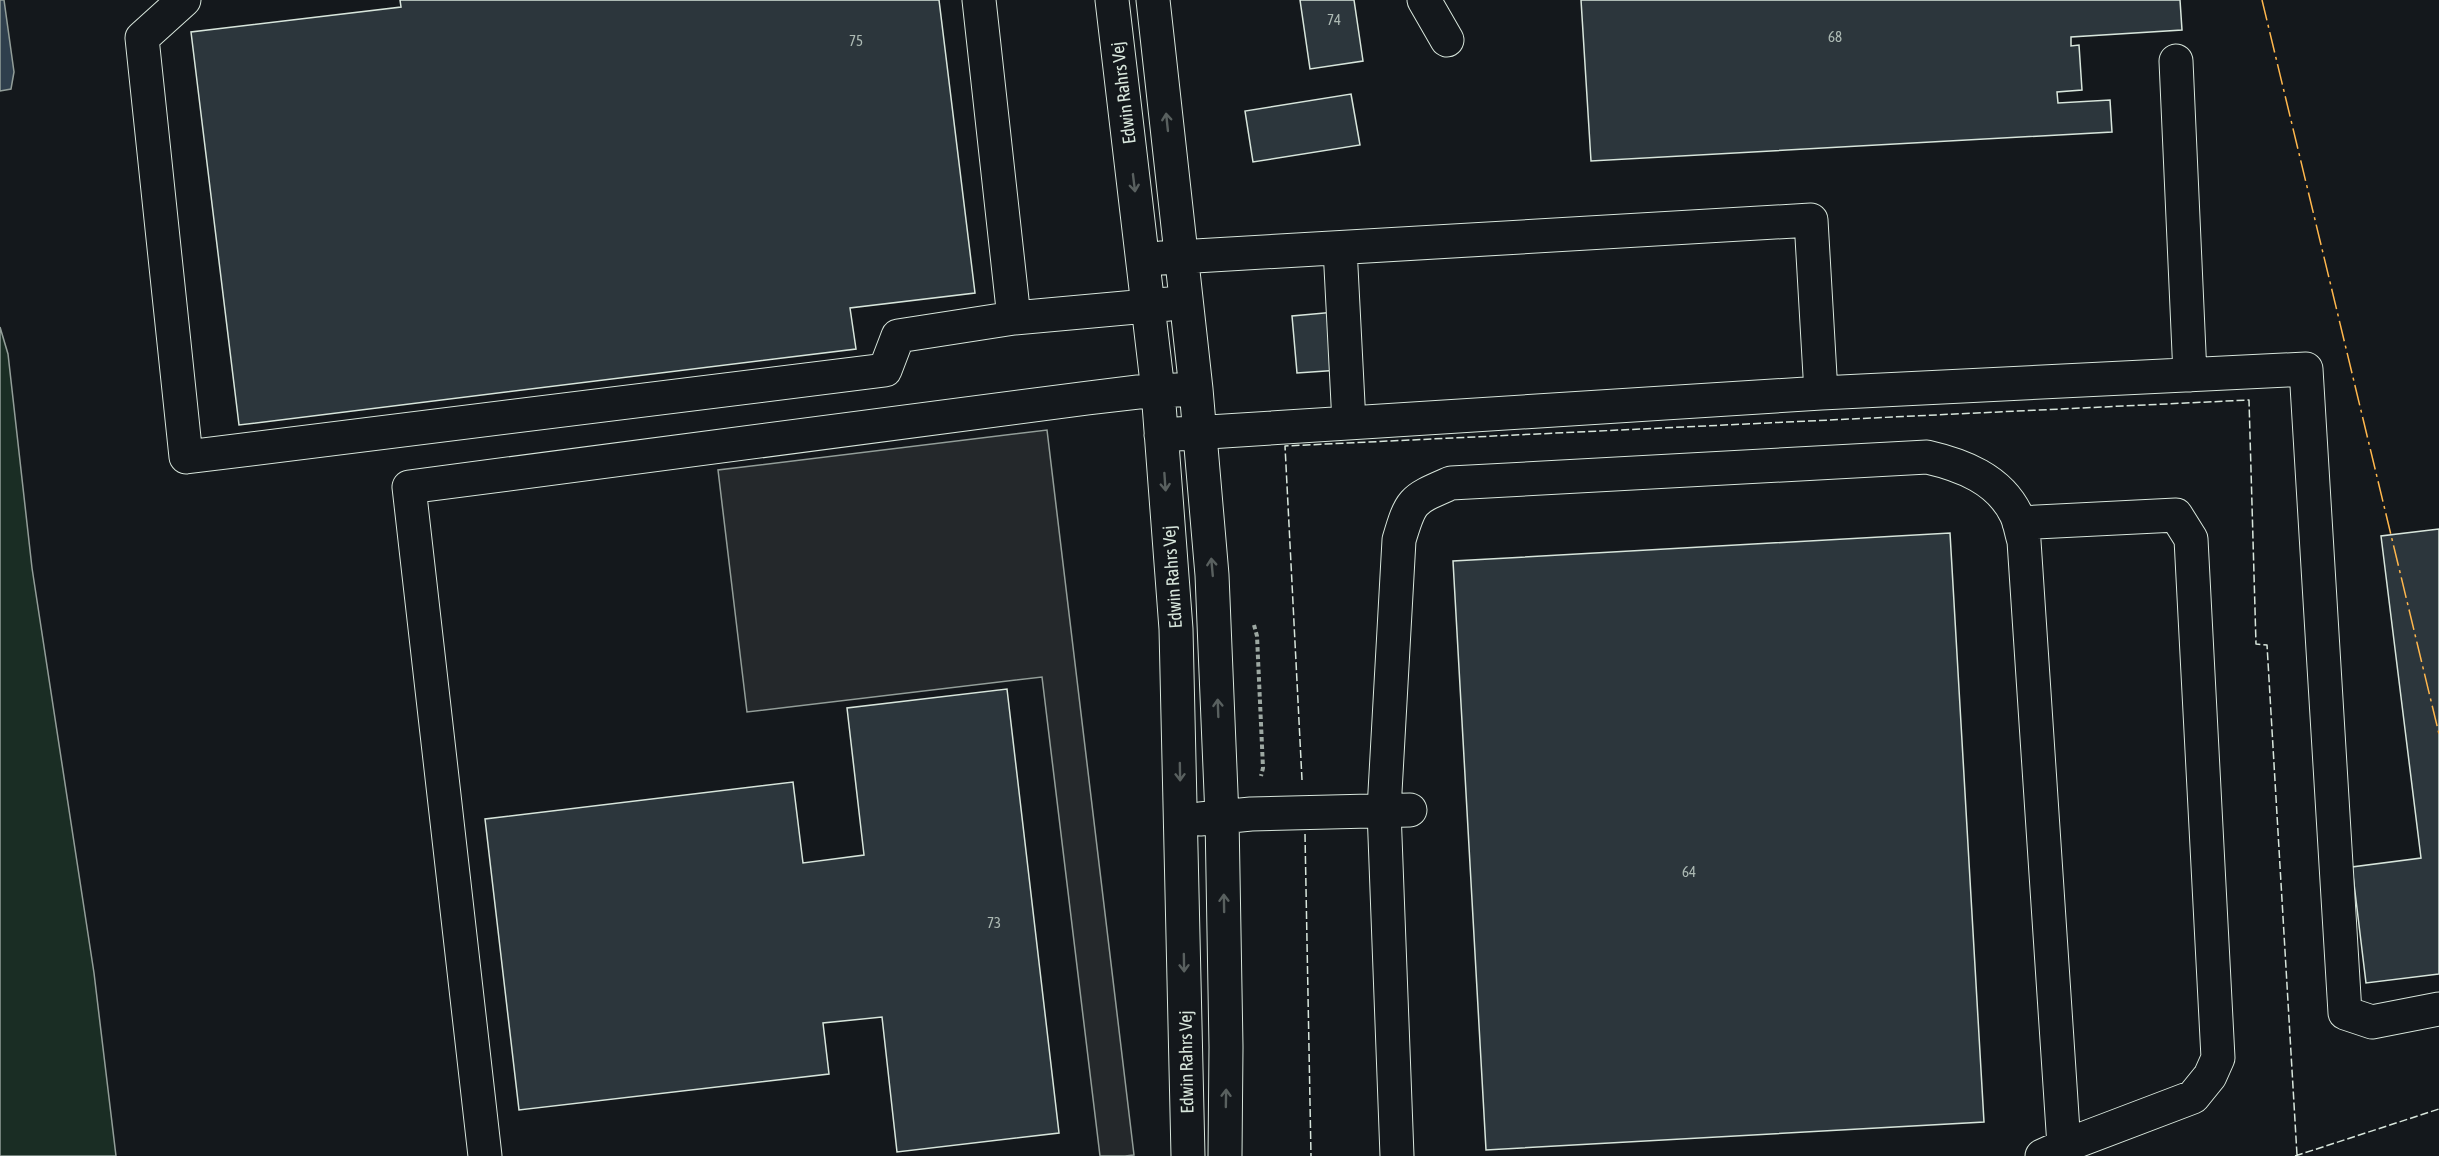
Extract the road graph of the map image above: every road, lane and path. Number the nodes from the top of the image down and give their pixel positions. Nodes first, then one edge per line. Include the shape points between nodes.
1 (184, 0) edge
2 (979, 0) edge
3 (1112, 0) edge
4 (1153, 0) edge
5 (1424, 0) edge
6 (1447, 40) dead end
7 (2176, 61) dead end
8 (1340, 248) junction
9 (1182, 257) junction
10 (1143, 260) junction
11 (1186, 302) junction
12 (1148, 306) junction
13 (1014, 318) junction
14 (2190, 375) junction
15 (1196, 389) junction
16 (1158, 391) junction
17 (1821, 393) junction
18 (1349, 423) junction
19 (1200, 432) junction
20 (1161, 435) junction
21 (2019, 524) junction
22 (1397, 810) junction
23 (1222, 817) junction
24 (1181, 821) junction
25 (2439, 1009) edge
26 (2053, 1151) edge
27 (484, 1156) edge
28 (1188, 1156) edge
29 (1225, 1156) edge
30 (1397, 1156) edge

1 - 13 street via 142,38 186,456 885,370 898,336
2 - 13 street
3 -> 10 street, Edwin Rahrs Vej
9 -> 4 street
5 - 6 street
7 - 14 street
8 - 9 street
8 - 17 street via 1811,220
8 - 18 street
9 - 10 street
9 - 11 street
10 - 12 street, Edwin Rahrs Vej
11 - 12 street
11 - 15 street
12 - 13 street
12 - 16 street, Edwin Rahrs Vej
14 - 17 street
14 - 25 street via 2306,369 2345,1013 2372,1022
15 - 16 street
15 - 19 street
16 - 20 street, Edwin Rahrs Vej
16 - 27 street via 409,487
17 - 18 street
18 - 19 street
19 - 20 street
23 -> 19 street via 1212,575
20 -> 24 street, Edwin Rahrs Vej via 1176,629
21 - 22 street via 2016,513 1986,479 1958,464 1928,457 1451,483 1425,494 1417,498 1407,514 1399,540
21 - 26 street via 2024,541
21 - 26 street via 2176,515 2191,539 2218,1058 2211,1076 2193,1097
22 - 23 street
22 - 30 street
23 - 24 street
29 -> 23 street
24 -> 28 street, Edwin Rahrs Vej

